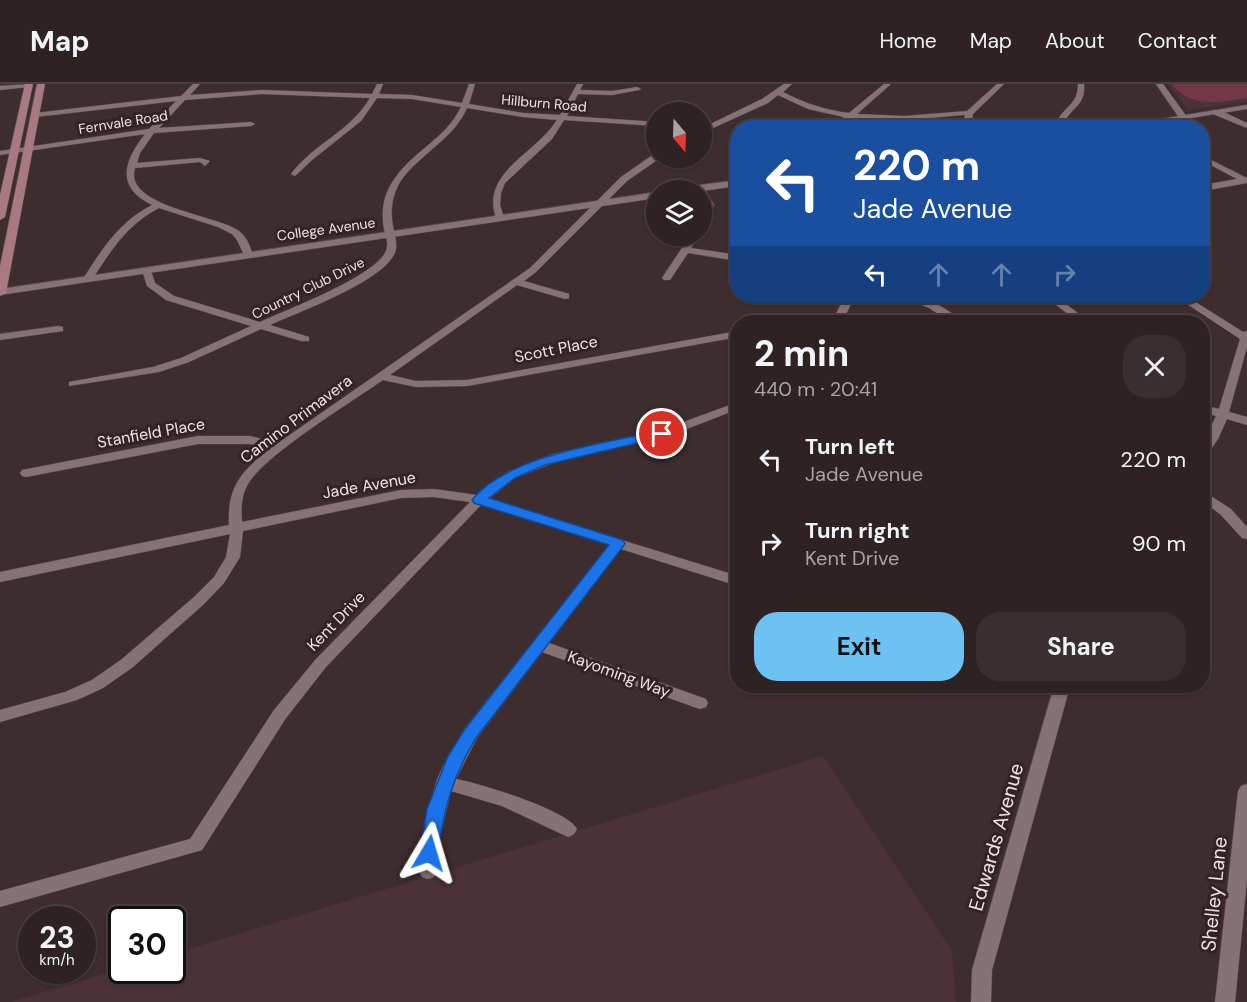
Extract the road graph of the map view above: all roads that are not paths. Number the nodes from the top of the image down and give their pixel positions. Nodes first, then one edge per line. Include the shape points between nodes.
1 (29, 84) edge
2 (41, 84) edge
3 (197, 84) edge
4 (289, 84) edge
5 (380, 84) edge
6 (472, 84) edge
7 (580, 84) edge
8 (789, 84) edge
9 (888, 84) edge
10 (1001, 84) edge
11 (1081, 84) edge
12 (1159, 84) edge
13 (0, 88) edge
14 (637, 89) dead end
15 (576, 92) junction
16 (778, 92) junction
17 (282, 93) junction
18 (375, 95) junction
19 (184, 98) junction
20 (465, 105) junction
21 (1247, 107) edge
22 (1216, 112) junction
23 (969, 113) junction
24 (853, 114) junction
25 (35, 115) junction
26 (1183, 117) junction
27 (562, 118) junction
28 (844, 120) edge
29 (968, 120) edge
30 (1062, 120) edge
31 (1167, 120) edge
32 (646, 123) edge
33 (251, 124) dead end
34 (712, 126) edge
35 (1247, 126) edge
36 (155, 130) junction
37 (28, 150) junction
38 (14, 152) junction
39 (0, 153) edge
40 (1210, 162) edge
41 (170, 163) dead end
42 (646, 163) edge
43 (131, 166) junction
44 (295, 174) dead end
45 (1246, 181) edge
46 (730, 185) edge
47 (1210, 187) edge
48 (712, 188) edge
49 (646, 197) edge
50 (599, 203) junction
51 (158, 205) junction
52 (0, 217) edge
53 (500, 218) junction
54 (390, 234) junction
55 (688, 246) edge
56 (685, 250) junction
57 (248, 255) junction
58 (730, 257) edge
59 (147, 270) junction
60 (667, 278) dead end
61 (88, 279) junction
62 (516, 282) junction
63 (0, 292) edge
64 (565, 296) dead end
65 (925, 303) edge
66 (1058, 303) edge
67 (1192, 303) edge
68 (946, 315) edge
69 (1074, 315) edge
70 (261, 325) junction
71 (59, 328) dead end
72 (730, 335) edge
73 (1246, 336) edge
74 (0, 338) edge
75 (305, 339) dead end
76 (381, 376) junction
77 (73, 384) dead end
78 (730, 410) edge
79 (1210, 410) edge
80 (1222, 414) junction
81 (1247, 421) edge
82 (1210, 442) edge
83 (281, 447) junction
84 (26, 473) dead end
85 (479, 500) junction
86 (1210, 500) edge
87 (237, 528) junction
88 (1247, 535) edge
89 (618, 544) junction
90 (0, 577) edge
91 (730, 579) edge
92 (539, 645) junction
93 (1060, 693) edge
94 (700, 703) dead end
95 (0, 716) edge
96 (444, 783) junction
97 (1247, 791) edge
98 (568, 829) dead end
99 (428, 871) dead end
100 (0, 899) edge
101 (981, 1002) edge
102 (1225, 1002) edge

1 - 13 street
1 - 38 main road
2 - 25 main road
3 - 19 street
4 - 17 street
5 - 18 street
6 - 20 street, Country Club Drive
7 - 15 street
8 - 16 street
9 - 24 street
10 - 23 street
11 - 30 street via 1081,98
12 - 26 street
14 - 15 street
15 - 27 street
16 - 24 street via 800,104
16 - 34 street
17 - 18 street, Hillburn Road
17 - 19 street, Hillburn Road
18 - 20 street, Hillburn Road
18 - 44 street via 357,121 315,151
19 - 25 street, Hillburn Road
19 - 36 street
20 - 27 street, Hillburn Road
20 - 54 street, Country Club Drive via 449,130 393,187 386,215
21 - 22 street
22 - 26 street
22 - 35 street
23 - 24 street via 902,118
23 - 29 street
24 - 28 street
25 - 37 main road
26 - 31 street
27 - 32 street, Hillburn Road
27 - 53 street via 499,185 495,199
33 - 36 street, Fernvale Road
36 - 37 street, Fernvale Road
36 - 43 street via 136,153
37 - 38 street, Fernvale Road
37 - 63 main road
38 - 39 street, Fernvale Road
38 - 52 main road
40 - 45 street
41 - 43 street
42 - 50 street, Camino Primavera
43 - 51 street via 133,184 143,197
45 - 47 street
46 - 48 street
49 - 50 street, College Avenue
50 - 53 street, College Avenue
50 - 62 street, Camino Primavera via 538,266
51 - 57 street via 227,227 241,238
51 - 61 street via 122,228
53 - 54 street, College Avenue
54 - 57 street, College Avenue
54 - 70 street, Country Club Drive via 392,253 373,272
55 - 56 street
56 - 58 street
56 - 60 street
57 - 59 street, College Avenue
59 - 61 street, College Avenue
59 - 70 street via 150,284 170,298
61 - 63 street, College Avenue
62 - 64 street
62 - 76 street, Camino Primavera
65 - 68 street
66 - 69 street
67 - 73 street
70 - 75 street
70 - 77 street, Country Club Drive via 171,365
71 - 74 street
72 - 76 street, Scott Place via 467,382 416,384
73 - 80 street
76 - 83 street, Camino Primavera
78 - 85 street, Kent Drive via 662,434 541,462 511,475
79 - 80 street
80 - 81 street
80 - 82 street
83 - 84 street, Stanfield Place via 250,440 207,440
83 - 87 street, Camino Primavera via 256,466 240,486 235,507
85 - 87 street, Jade Avenue via 444,493 405,494
85 - 89 street, Jade Avenue
85 - 100 street, Kent Drive via 297,690 196,845
86 - 88 street
87 - 90 street, Jade Avenue
87 - 95 street, Camino Primavera via 235,552 220,580 128,663 74,695
89 - 91 street, Jade Avenue
89 - 92 street
92 - 94 street, Kayoming Way
92 - 96 street via 471,733
93 - 101 street, Edwards Avenue via 982,970
96 - 98 street via 504,798
96 - 99 street via 430,836
97 - 102 street, Shelley Lane

